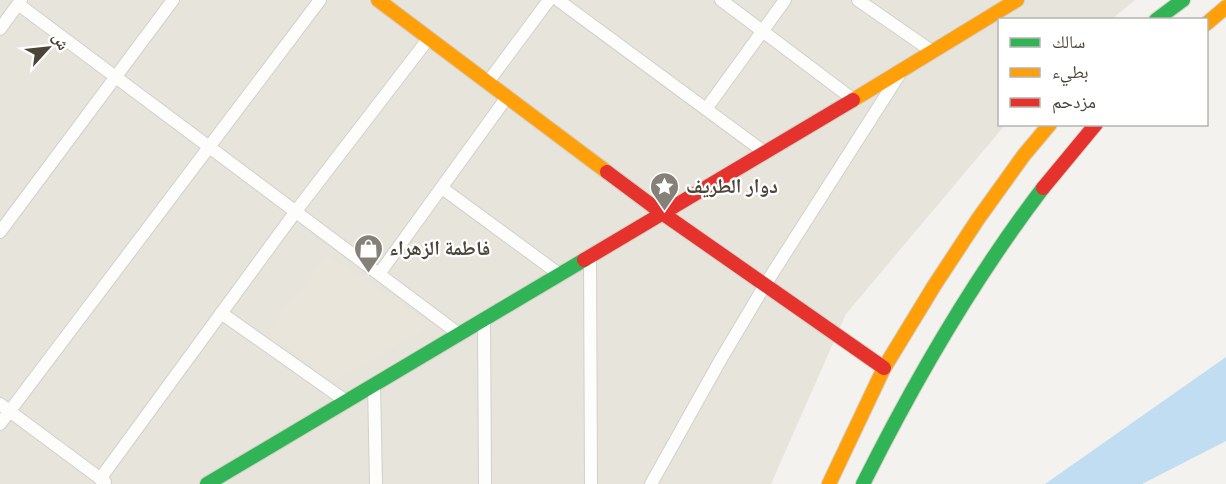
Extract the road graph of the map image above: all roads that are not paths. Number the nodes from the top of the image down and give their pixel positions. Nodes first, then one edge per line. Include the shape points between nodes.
1 (173, 0) edge
2 (320, 0) edge
3 (378, 0) edge
4 (549, 0) edge
5 (558, 0) edge
6 (721, 0) edge
7 (785, 0) edge
8 (858, 0) edge
9 (1017, 0) edge
10 (1183, 0) edge
11 (20, 2) edge
12 (1226, 7) edge
13 (1159, 18) edge
14 (1208, 22) edge
15 (0, 28) edge
16 (762, 31) junction
17 (429, 38) junction
18 (933, 52) junction
19 (900, 72) junction
20 (117, 78) junction
21 (488, 82) junction
22 (507, 97) junction
23 (854, 100) junction
24 (706, 109) junction
25 (1048, 126) edge
26 (1094, 126) edge
27 (210, 146) junction
28 (764, 152) junction
29 (442, 188) junction
30 (296, 211) junction
31 (662, 213) junction
32 (0, 232) edge
33 (590, 256) junction
34 (379, 274) junction
35 (559, 274) junction
36 (765, 285) junction
37 (221, 313) junction
38 (484, 319) junction
39 (459, 334) junction
40 (884, 368) junction
41 (374, 384) junction
42 (346, 401) junction
43 (5, 408) edge
44 (0, 424) edge
45 (104, 482) edge
46 (207, 484) edge
47 (376, 484) edge
48 (484, 484) edge
49 (591, 484) edge
50 (651, 484) edge
51 (829, 484) edge
52 (863, 484) edge

1 - 20 street
2 - 27 street
3 - 17 main road
4 - 21 street
5 - 24 street
6 - 16 street
7 - 16 street
8 - 18 street
9 - 18 main road
10 - 13 main road
11 - 15 street
11 - 20 street
12 - 14 main road
16 - 23 street
16 - 24 street
17 - 21 main road
17 - 30 street
18 - 19 main road
19 - 23 main road
19 - 36 street
20 - 27 street
20 - 32 street
21 - 22 main road
22 - 29 street
22 - 31 main road
23 - 28 main road
24 - 28 street
25 - 40 main road via 978,219
26 - 52 main road via 1007,233 960,305 904,400
27 - 30 street
27 - 43 street
28 - 31 main road
29 - 34 street
29 - 35 street
30 - 34 street
30 - 37 street
31 - 33 main road
31 - 36 main road
33 - 35 main road
33 - 49 street
34 - 39 street
35 - 38 main road
36 - 40 main road
36 - 50 street
37 - 42 street
37 - 45 street
38 - 39 main road
38 - 48 street
39 - 41 main road
40 - 51 main road
41 - 42 main road
41 - 47 street
42 - 46 main road
43 - 44 street
43 - 45 street

